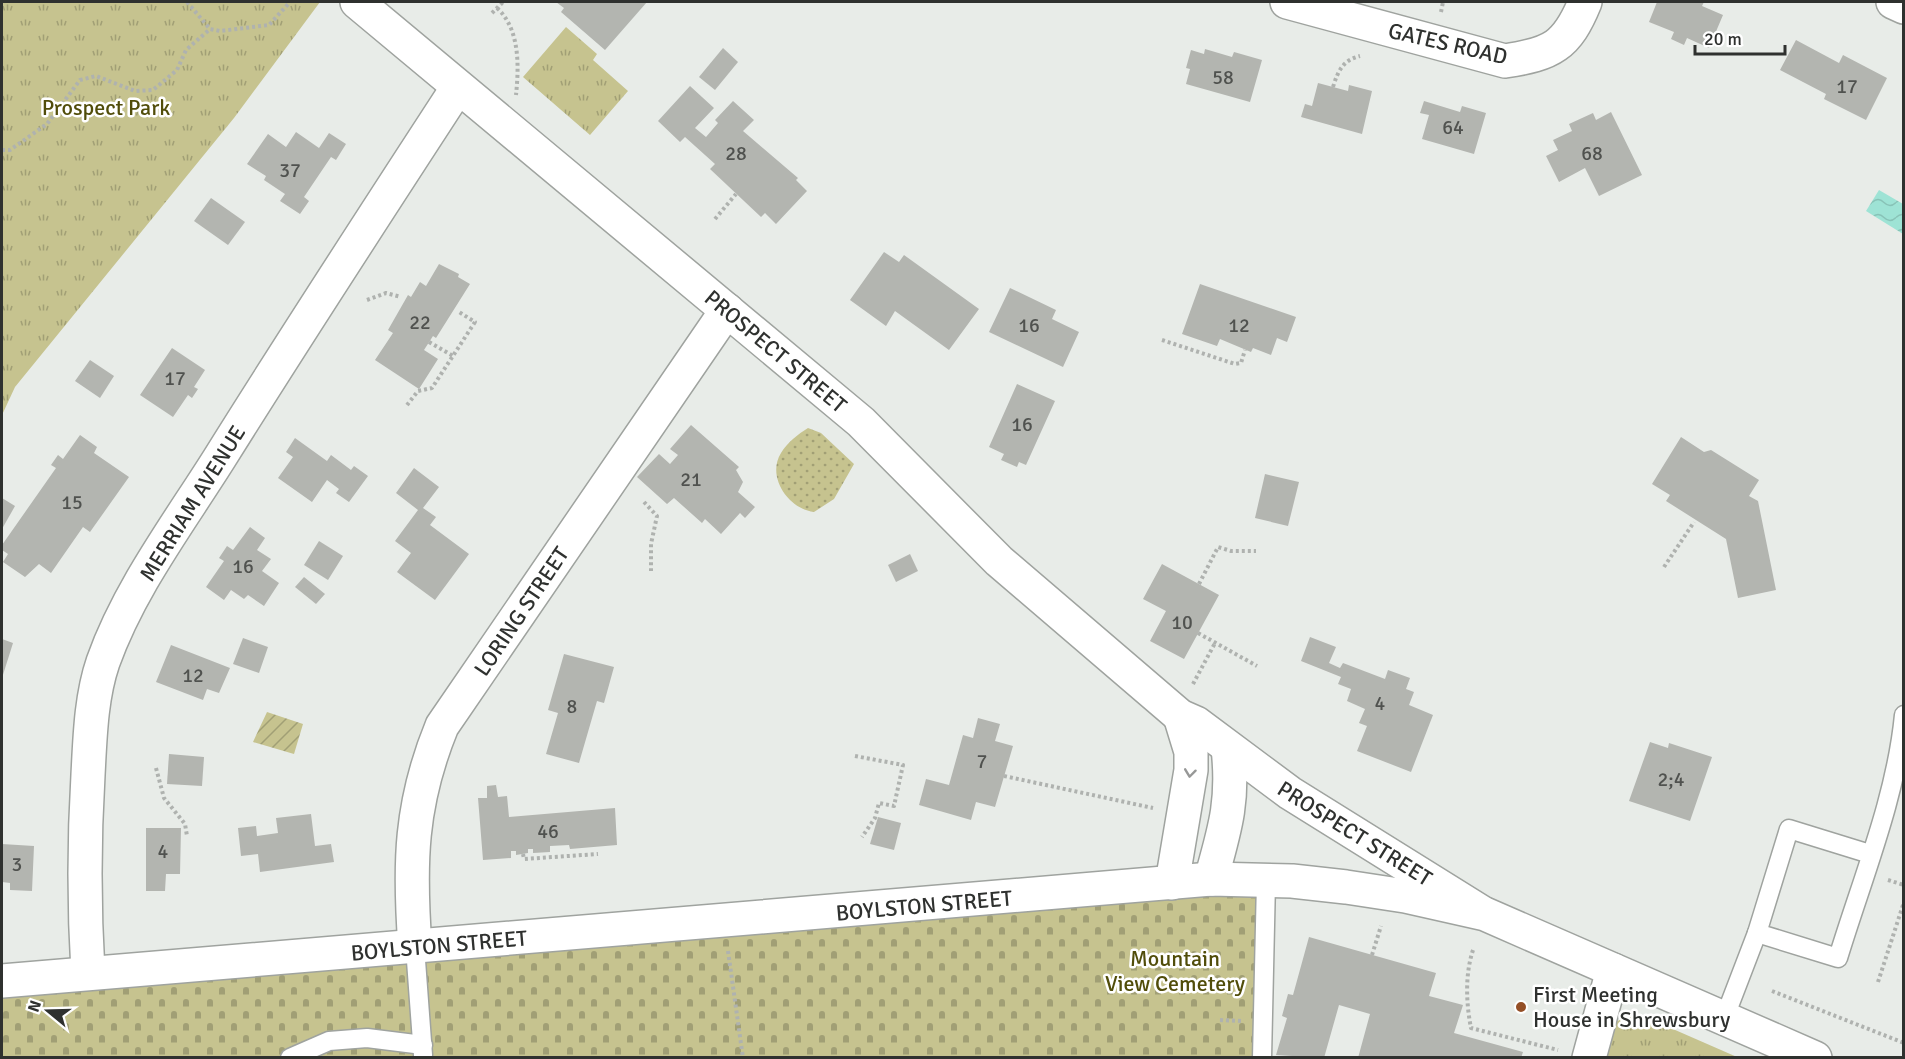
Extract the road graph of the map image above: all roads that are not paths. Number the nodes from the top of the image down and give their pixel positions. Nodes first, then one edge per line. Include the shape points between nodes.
1 (360, 2) edge
2 (1287, 2) edge
3 (1585, 2) edge
4 (1893, 2) edge
5 (1904, 6) edge
6 (458, 87) junction
7 (727, 310) junction
8 (1184, 705) junction
9 (1904, 715) edge
10 (1228, 748) junction
11 (1870, 854) junction
12 (1211, 879) junction
13 (1266, 881) junction
14 (1172, 883) junction
15 (1485, 914) junction
16 (1757, 933) junction
17 (415, 946) junction
18 (1613, 969) junction
19 (88, 973) junction
20 (2, 981) edge
21 (1725, 1018) junction
22 (423, 1051) edge
23 (1577, 1055) edge
24 (290, 1058) edge
25 (1262, 1058) edge
26 (1815, 1058) edge

1 - 6 street, PROSPECT STREET
2 - 3 street, GATES ROAD via 1505,61 1538,56 1558,45
4 - 5 street
6 - 7 street, PROSPECT STREET
6 - 19 street, MERRIAM AVENUE via 157,557 107,653 94,700 90,739 85,914
7 - 8 street, PROSPECT STREET via 861,422 999,561
7 - 17 street, LORING STREET via 442,726 428,761 414,821 411,860
8 - 10 street, PROSPECT STREET via 1196,723
8 -> 14 street via 1191,770
9 - 11 lane via 1900,750
10 - 12 street via 1232,781 1229,810
10 - 15 street, PROSPECT STREET via 1290,793
11 - 16 lane via 1838,958
11 - 16 lane via 1789,829
12 - 13 street, BOYLSTON STREET
12 - 14 street, BOYLSTON STREET
13 - 15 street, BOYLSTON STREET via 1383,892
13 - 25 lane
14 - 17 street, BOYLSTON STREET
15 - 18 street, BOYLSTON STREET
16 - 21 lane
17 - 19 street, BOYLSTON STREET
17 - 22 lane
18 - 21 street, BOYLSTON STREET
18 - 23 street
19 - 20 street, BOYLSTON STREET
21 - 26 street, BOYLSTON STREET
22 - 24 lane via 367,1038 329,1041

